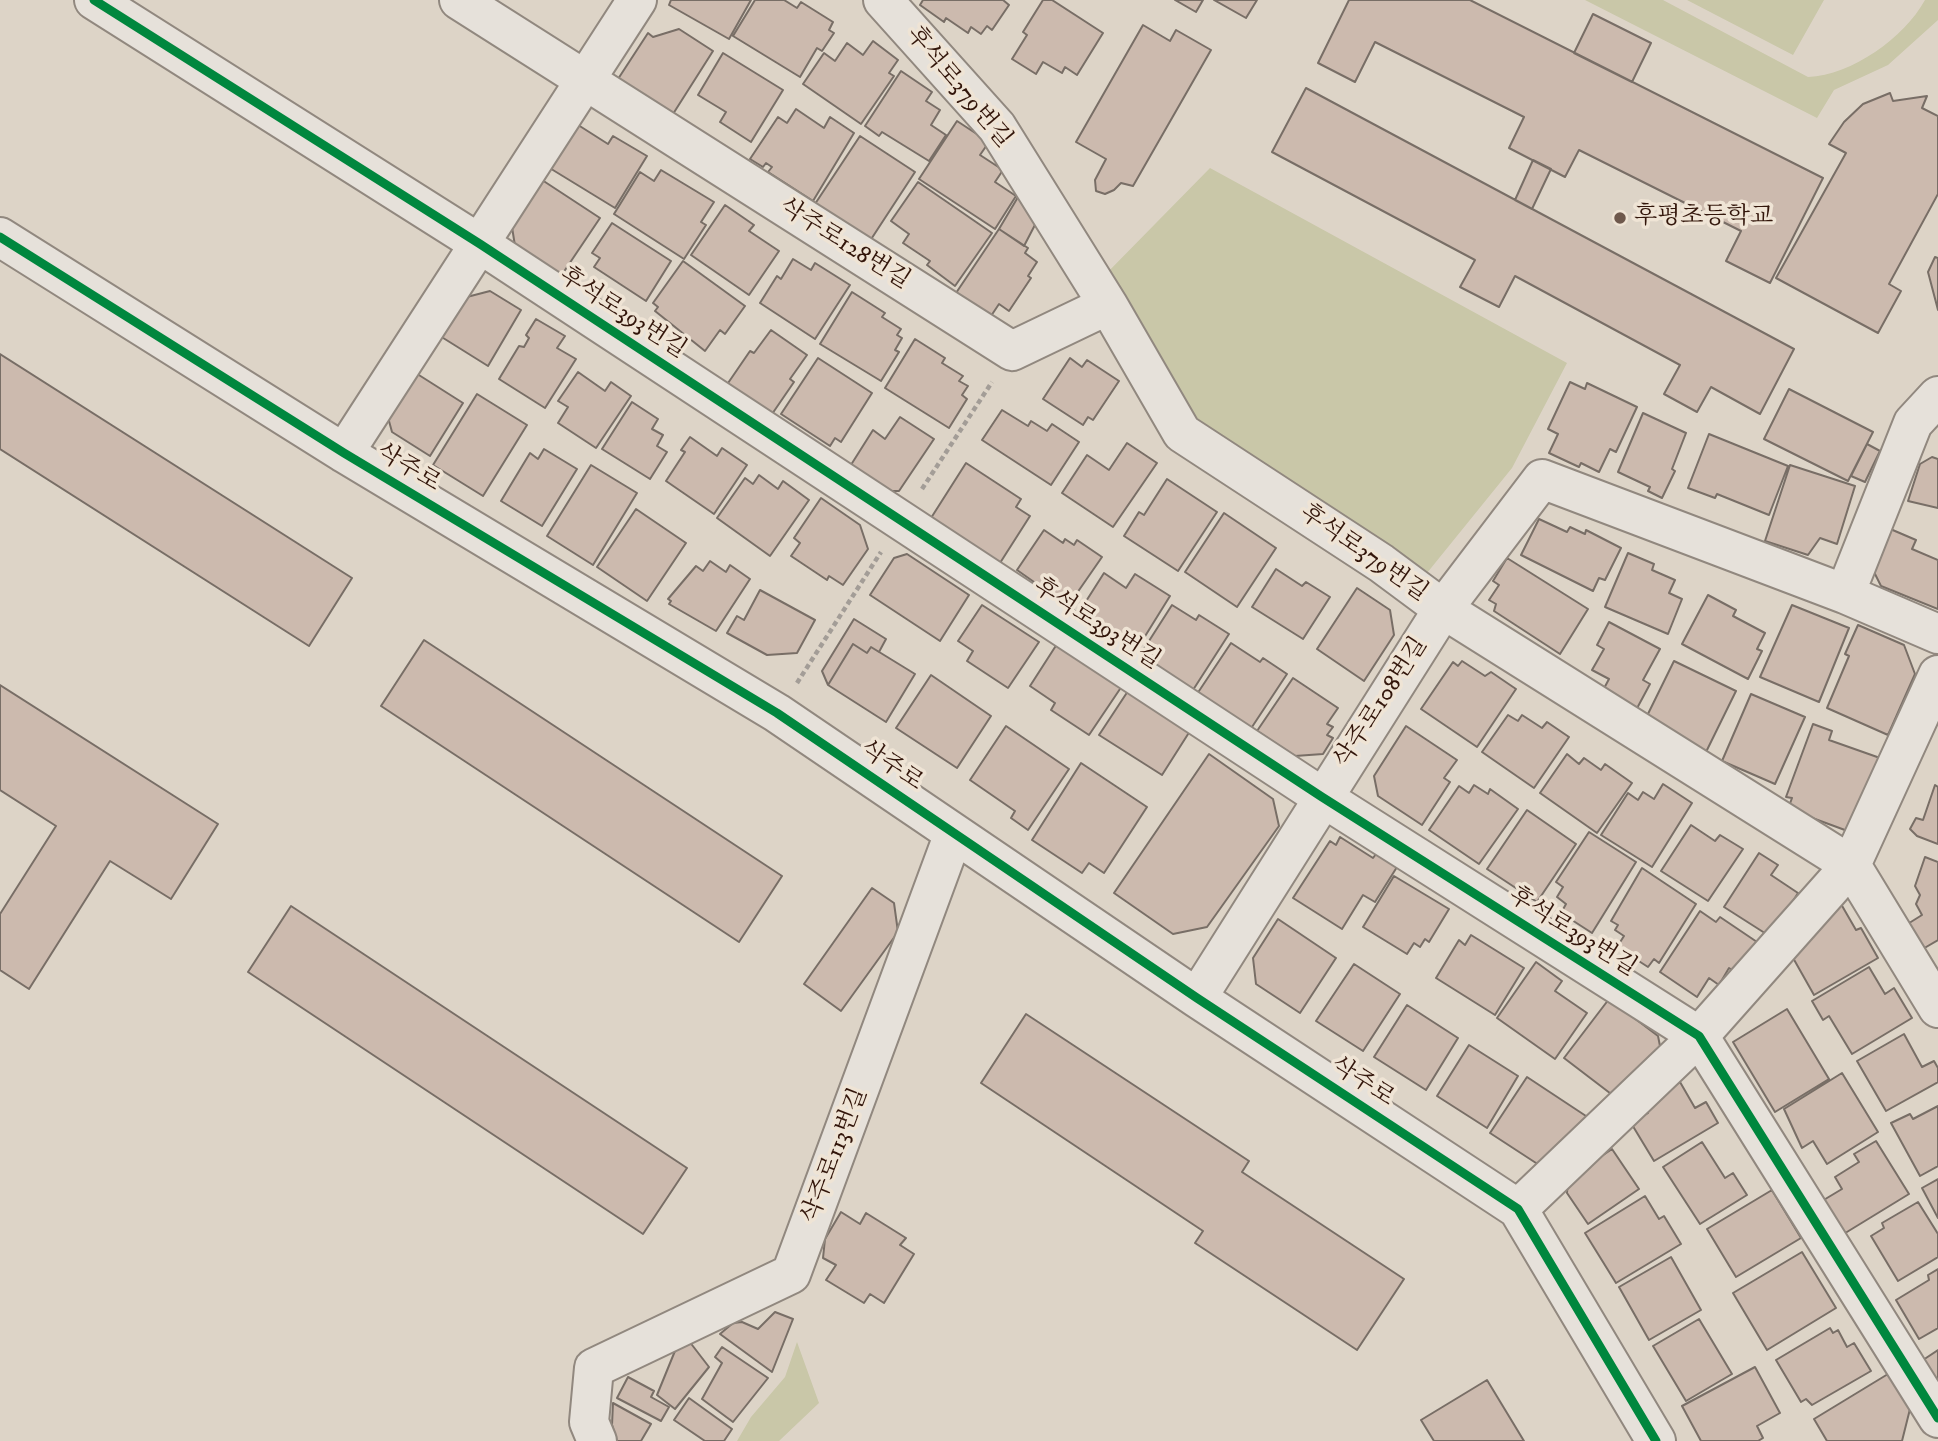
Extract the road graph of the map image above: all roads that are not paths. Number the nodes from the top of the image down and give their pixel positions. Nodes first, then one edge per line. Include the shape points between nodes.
1 (94, 0) edge
2 (459, 0) edge
3 (637, 0) edge
4 (883, 0) edge
5 (587, 81) junction
6 (0, 237) edge
7 (480, 244) junction
8 (1108, 305) junction
9 (1930, 417) edge
10 (344, 453) junction
11 (1845, 594) junction
12 (1443, 609) junction
13 (1938, 634) edge
14 (1938, 675) edge
15 (1321, 797) junction
16 (954, 833) junction
17 (1851, 865) junction
18 (1197, 998) junction
19 (1938, 1008) edge
20 (1699, 1036) junction
21 (1518, 1209) junction
22 (1938, 1418) edge
23 (597, 1441) edge
24 (1656, 1441) edge

1 - 7 street, 후석로393번길
2 - 5 street, 삭주로128번길
3 - 5 street
4 - 8 street, 후석로379번길 via 997,127
5 - 7 street
5 - 8 street, 삭주로128번길 via 1012,351
6 - 10 street, 삭주로
7 - 10 street
7 - 15 street, 후석로393번길
8 - 12 street, 후석로379번길 via 1182,433 1381,562
9 - 11 street
10 - 16 street, 삭주로 via 777,713
11 - 12 street, 삭주로108번길 via 1542,479
11 - 13 street, 삭주로108번길
12 - 15 street, 삭주로108번길
12 - 17 street, 후석로379번길
14 - 17 street
15 - 18 street, 삭주로108번길
15 - 20 street, 후석로393번길
16 - 18 street, 삭주로
16 - 23 street, 삭주로113번길 via 791,1274 594,1368 589,1422
17 - 19 street, 후석로379번길
17 - 20 street
18 - 21 street, 삭주로
20 - 21 street
20 - 22 street, 후석로393번길
21 - 24 street, 삭주로

